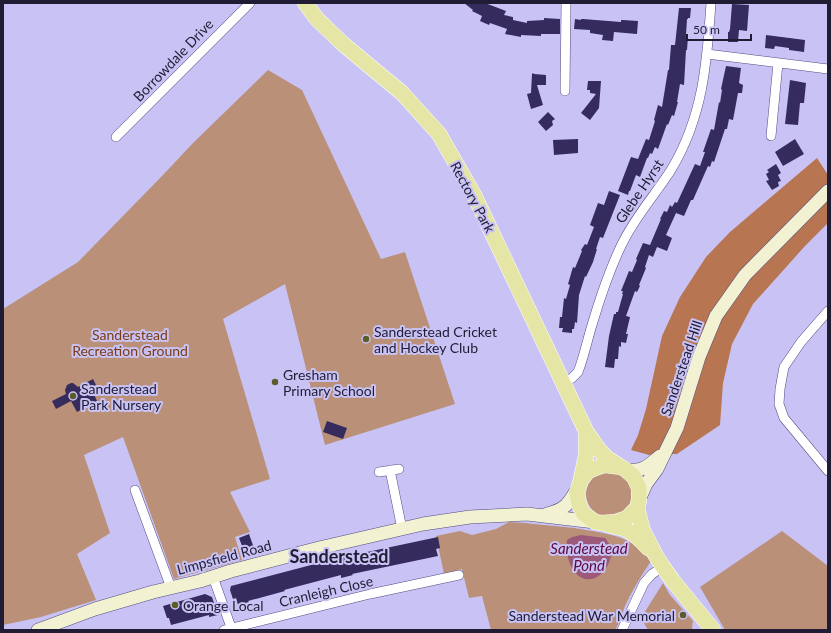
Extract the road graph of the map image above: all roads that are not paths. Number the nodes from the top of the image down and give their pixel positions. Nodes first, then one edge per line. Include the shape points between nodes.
1 (250, 3) edge
2 (305, 3) edge
3 (566, 3) edge
4 (711, 3) edge
5 (707, 54) junction
6 (778, 63) junction
7 (828, 69) edge
8 (565, 91) dead end
9 (771, 136) dead end
10 (116, 137) dead end
11 (828, 191) edge
12 (828, 311) edge
13 (563, 383) junction
14 (586, 431) junction
15 (666, 452) junction
16 (624, 468) junction
17 (828, 471) edge
18 (379, 472) dead end
19 (580, 483) junction
20 (135, 490) dead end
21 (638, 504) junction
22 (541, 515) junction
23 (598, 522) junction
24 (402, 529) junction
25 (659, 562) junction
26 (459, 575) dead end
27 (213, 577) junction
28 (171, 588) junction
29 (229, 629) edge
30 (38, 630) edge
31 (622, 630) edge
32 (713, 630) edge

1 - 10 street, Borrowdale Drive
2 - 13 main road, Rectory Park via 317,19 402,94 439,134 474,195
3 - 8 street
4 - 5 street, Glebe Hyrst
5 - 6 street
5 - 13 street, Glebe Hyrst via 700,98 687,138 672,168 626,236 598,305 578,372
6 - 7 street
6 - 9 street
11 - 15 main road, Sanderstead Hill via 745,275 716,316 699,357 677,428
12 - 17 street via 801,342 784,367 779,404 784,418
13 - 14 main road, Rectory Park
14 - 16 main road, Rectory Park via 607,458
14 - 19 main road, Rectory Park via 586,456
15 - 16 main road, Sanderstead Hill via 640,470
15 - 21 main road, Sanderstead Hill via 646,484
16 - 19 main road via 605,465 598,467 588,471
16 - 21 main road via 636,481
18 - 24 street via 395,470
19 - 22 main road, Limpsfield Road via 563,508
19 - 23 main road via 577,492 581,509 584,514
20 - 28 street
21 - 23 main road via 623,520
21 - 25 main road via 643,531
22 - 23 main road, Limpsfield Road
22 - 24 main road, Limpsfield Road via 470,517
23 - 25 main road via 622,528 637,537
24 - 27 main road, Limpsfield Road via 319,548
25 - 31 street via 644,583
25 - 32 main road
26 - 29 street, Cranleigh Close
27 - 28 main road, Limpsfield Road
27 - 29 street
28 - 30 main road, Limpsfield Road via 96,609

